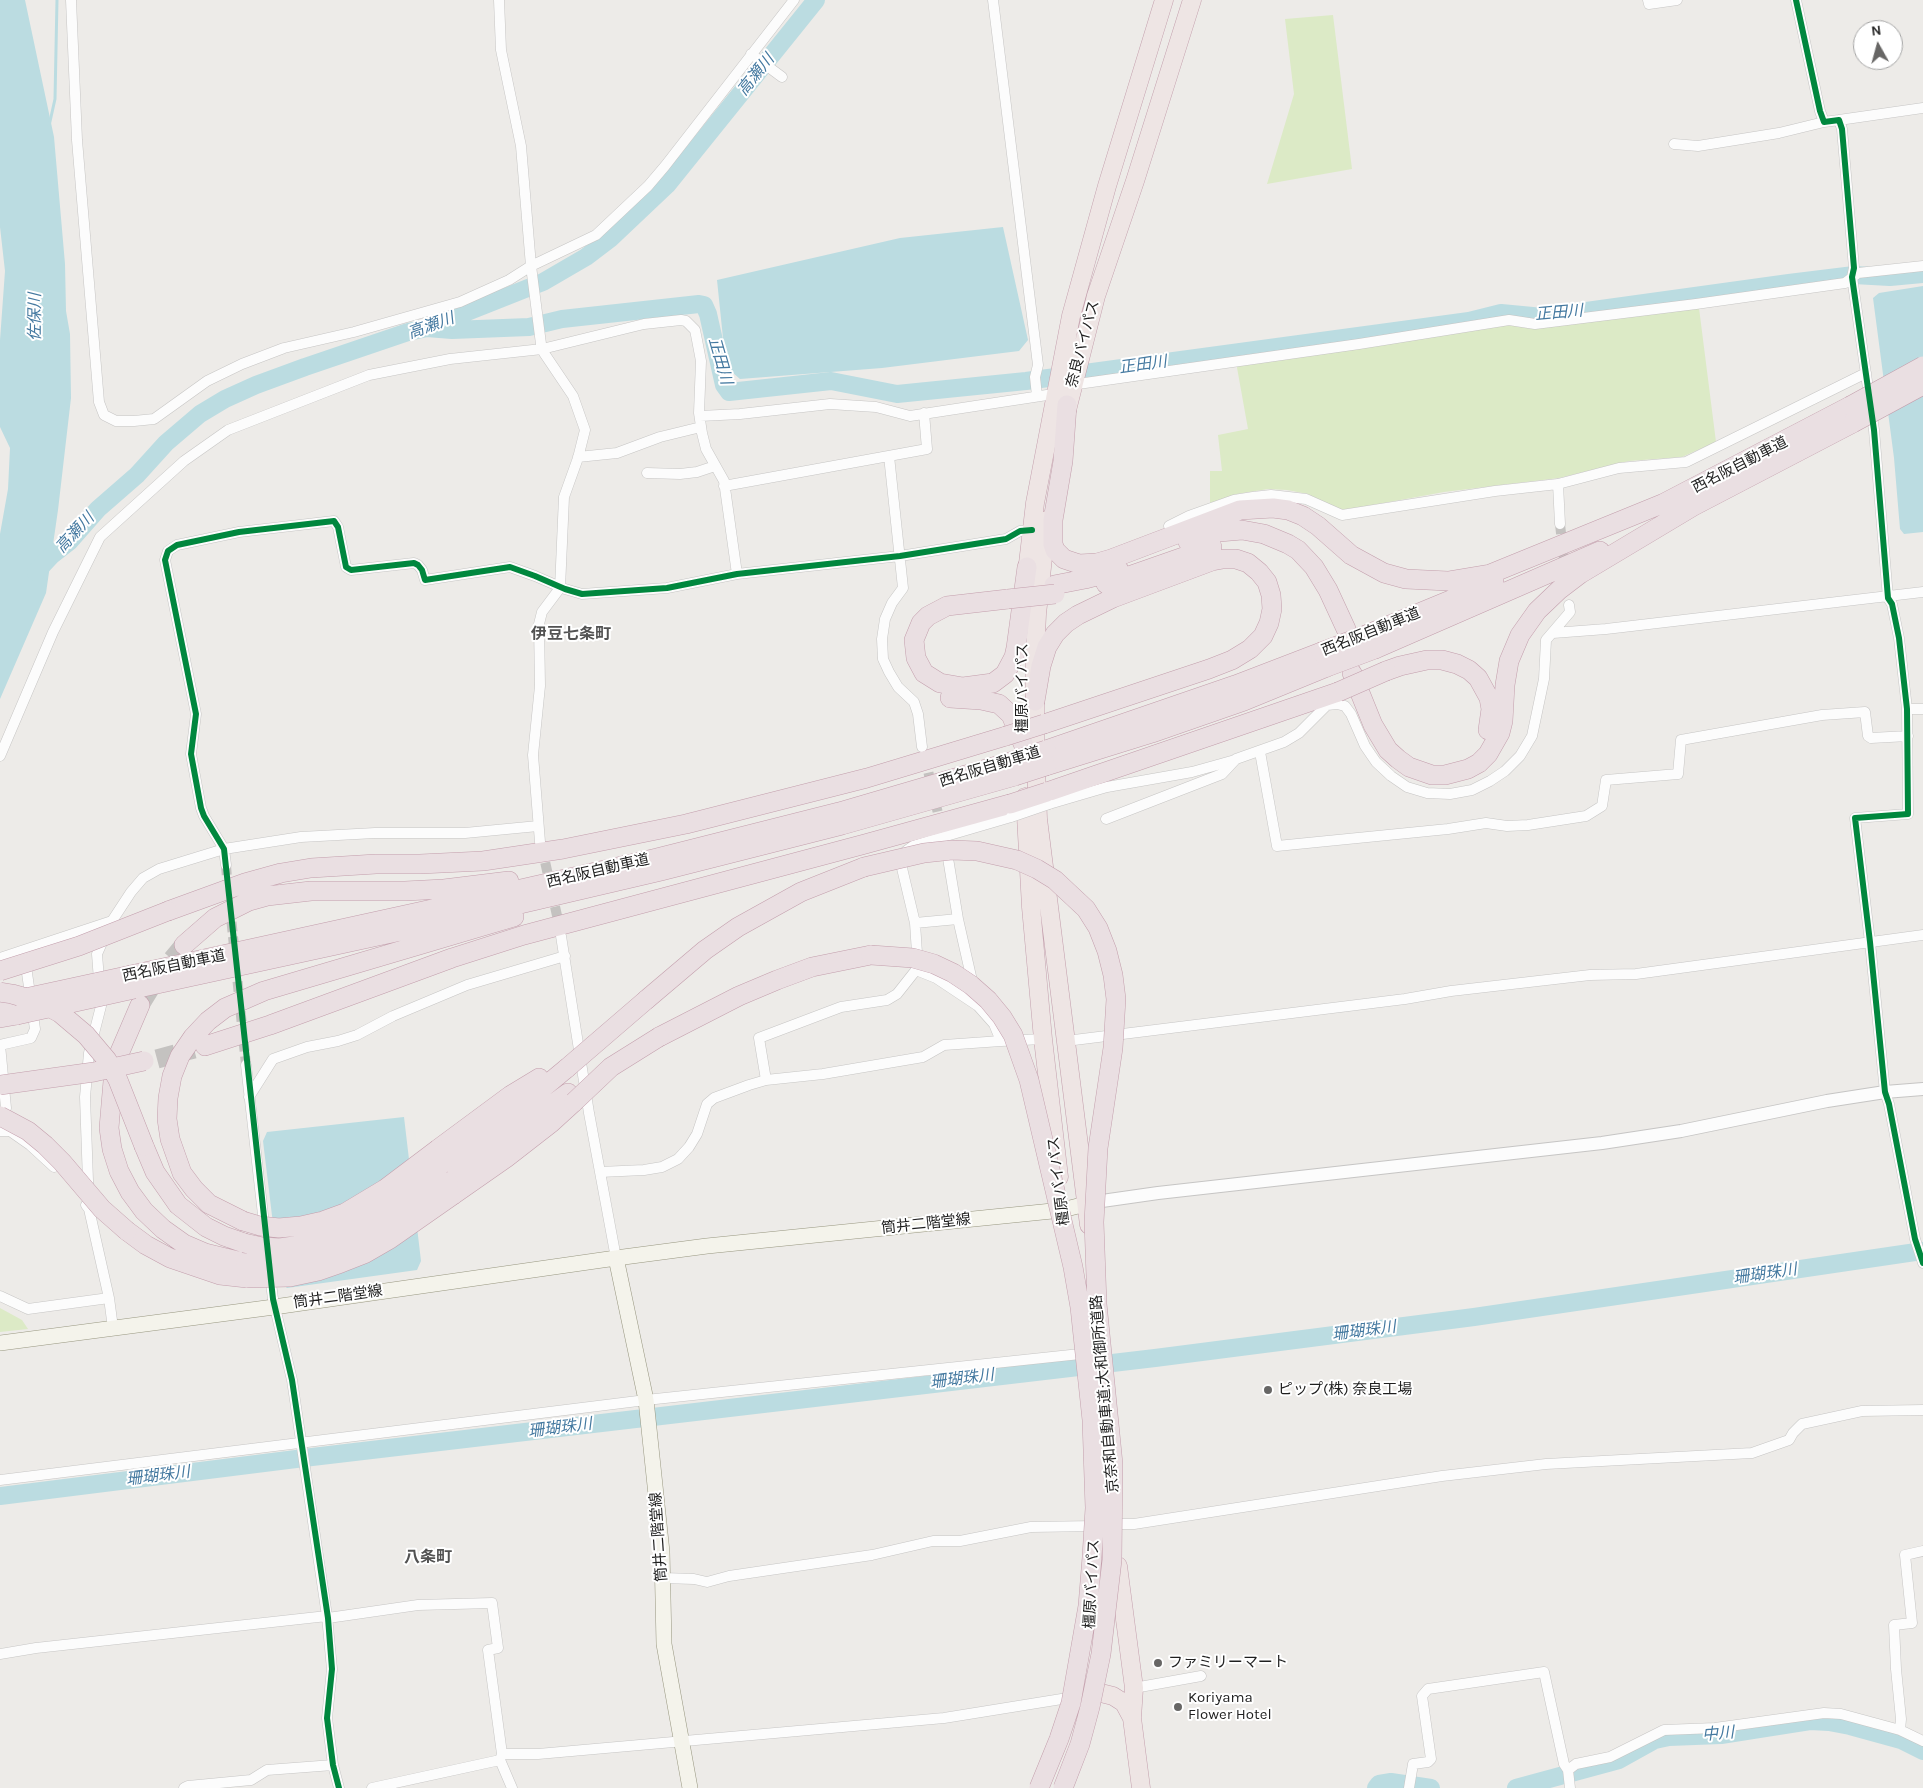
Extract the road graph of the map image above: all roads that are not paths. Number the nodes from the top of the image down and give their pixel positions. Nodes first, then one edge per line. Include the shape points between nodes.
1 (71, 0) edge
2 (499, 0) edge
3 (794, 0) edge
4 (993, 0) edge
5 (1164, 0) edge
6 (1192, 0) edge
7 (1648, 0) edge
8 (1677, 0) edge
9 (1796, 0) edge
10 (752, 55) junction
11 (782, 77) dead end
12 (1923, 108) edge
13 (1839, 120) junction
14 (1824, 122) junction
15 (1674, 144) dead end
16 (1923, 266) edge
17 (531, 268) junction
18 (1852, 277) junction
19 (542, 349) junction
20 (1923, 366) edge
21 (1866, 373) junction
22 (1074, 384) junction
23 (1923, 385) edge
24 (1053, 398) junction
25 (924, 413) junction
26 (1852, 415) junction
27 (700, 416) junction
28 (701, 427) junction
29 (889, 456) junction
30 (578, 457) junction
31 (716, 466) junction
32 (648, 473) dead end
33 (1558, 484) junction
34 (724, 486) junction
35 (1674, 499) junction
36 (1698, 504) junction
37 (1560, 524) tunnel mouth
38 (1169, 526) dead end
39 (1032, 530) junction
40 (900, 556) junction
41 (1162, 559) junction
42 (1028, 567) junction
43 (737, 574) junction
44 (1112, 578) junction
45 (560, 588) junction
46 (1923, 592) edge
47 (1009, 594) junction
48 (1888, 598) junction
49 (1569, 605) dead end
50 (1341, 631) dead end
51 (1553, 633) junction
52 (1371, 642) junction
53 (1035, 701) junction
54 (1907, 709) junction
55 (1923, 709) edge
56 (1908, 736) junction
57 (922, 747) tunnel mouth
58 (1260, 752) junction
59 (0, 756) edge
60 (1236, 759) junction
61 (1017, 761) junction
62 (1048, 798) junction
63 (1010, 810) junction
64 (1106, 819) dead end
65 (538, 826) junction
66 (752, 834) junction
67 (540, 842) tunnel mouth
68 (945, 843) dead end
69 (224, 850) junction
70 (226, 865) tunnel mouth
71 (661, 871) junction
72 (958, 919) junction
73 (112, 921) junction
74 (915, 923) junction
75 (561, 936) tunnel mouth
76 (1923, 936) edge
77 (1870, 942) junction
78 (184, 945) tunnel mouth
79 (24, 951) junction
80 (565, 956) junction
81 (0, 958) edge
82 (916, 970) junction
83 (0, 971) edge
84 (135, 990) junction
85 (6, 1006) edge
86 (978, 1006) junction
87 (1043, 1039) junction
88 (1066, 1040) junction
89 (1000, 1041) junction
90 (205, 1046) tunnel mouth
91 (150, 1060) tunnel mouth
92 (246, 1065) tunnel mouth
93 (766, 1080) junction
94 (0, 1084) edge
95 (1923, 1089) edge
96 (1885, 1092) junction
97 (249, 1097) junction
98 (0, 1116) edge
99 (0, 1126) edge
100 (0, 1131) edge
101 (445, 1172) junction
102 (600, 1172) junction
103 (1086, 1204) junction
104 (89, 1209) junction
105 (1062, 1210) junction
106 (616, 1258) junction
107 (1923, 1263) edge
108 (246, 1271) junction
109 (0, 1296) edge
110 (109, 1298) junction
111 (274, 1306) junction
112 (113, 1328) junction
113 (0, 1343) edge
114 (1080, 1355) junction
115 (646, 1401) junction
116 (1923, 1410) edge
117 (302, 1444) junction
118 (0, 1480) edge
119 (1118, 1524) junction
120 (1095, 1526) junction
121 (1923, 1551) edge
122 (1118, 1566) junction
123 (663, 1578) junction
124 (327, 1617) junction
125 (0, 1654) edge
126 (1201, 1676) dead end
127 (1134, 1688) junction
128 (1101, 1693) junction
129 (1078, 1697) junction
130 (1128, 1710) junction
131 (1900, 1730) junction
132 (1923, 1741) edge
133 (681, 1742) junction
134 (501, 1757) junction
135 (333, 1765) junction
136 (1568, 1770) junction
137 (184, 1788) edge
138 (339, 1788) edge
139 (372, 1788) edge
140 (512, 1788) edge
141 (690, 1788) edge
142 (1039, 1788) edge
143 (1044, 1788) edge
144 (1063, 1788) edge
145 (1070, 1788) edge
146 (1140, 1788) edge
147 (1409, 1788) edge
148 (1570, 1788) edge

1 - 17 street via 77,140 99,402 104,415 116,421 154,419 207,381 242,364 284,348 460,302
2 - 17 street via 501,50 521,146
3 - 10 street
4 - 24 street via 1038,366 1035,377
5 - 24 highway, 奈良バイパス via 1106,186
6 - 22 highway, 奈良バイパス via 1096,296
7 - 8 street via 1649,4
9 - 14 street
10 - 11 street
10 - 17 street via 648,186 596,235
12 - 13 street
13 - 14 street
13 - 18 street via 1853,258
14 - 15 street via 1698,146
16 - 18 street via 1858,273
17 - 19 street
18 - 21 street
18 - 22 street via 1845,283 1696,304 1535,324 1509,320
19 - 27 street via 644,324 686,322 695,330 701,361
19 - 30 street via 573,396 585,430
19 - 59 street via 450,359 369,375 228,430 184,461 100,537 53,632
20 - 26 highway, 西名阪自動車道, bridge
21 - 33 street via 1686,462 1619,468
21 - 48 street
22 - 24 highway, 奈良バイパス
23 - 26 highway, 西名阪自動車道, bridge
24 - 25 street
24 - 39 highway, 奈良バイパス
24 - 44 highway via 1063,461 1053,520 1053,544 1059,555 1070,562 1088,565
24 - 53 highway, 奈良バイパス via 1051,489 1037,614
25 - 27 street via 910,416 876,407 830,404
25 - 29 street via 927,449
26 - 35 highway, 西名阪自動車道
26 - 36 highway, 西名阪自動車道
27 - 28 street
28 - 30 street via 660,437 617,453
28 - 31 street via 706,449
29 - 34 street
29 - 40 street
30 - 45 street via 564,497
31 - 32 street via 688,473
31 - 34 street
33 - 37 street
33 - 38 street via 1342,516 1306,499 1271,495 1234,500
34 - 43 street
35 - 41 highway via 1498,571 1448,581 1406,579 1384,573 1351,555 1303,516 1273,508 1240,510
35 - 52 highway, 西名阪自動車道
36 - 52 highway, 西名阪自動車道 via 1582,559
36 - 62 highway, bridge via 1580,574 1537,611 1520,635 1509,660 1503,721 1497,738 1488,754 1468,769 1432,775 1409,767 1388,750 1373,725 1357,671 1383,719 1395,739 1408,753 1427,762 1451,762 1463,758 1482,742 1489,727 1491,709 1478,678 1457,664 1427,660 1386,671 1338,692
39 - 40 street via 1020,531 1006,540
39 - 42 highway, 奈良バイパス
40 - 43 street
40 - 57 street via 903,588 885,619 883,658 898,687 914,702
41 - 44 highway
41 - 44 highway
41 - 44 highway via 1141,580
41 - 44 highway via 1135,556
41 - 50 highway via 1235,542 1273,548 1295,562 1312,582
41 - 83 highway, bridge via 1236,559 1248,563 1267,582 1271,596 1272,610 1263,636 1232,660 1170,683 867,778 749,810 563,849 483,861 367,864 281,873 245,882 79,946
42 - 47 highway via 1016,648 1005,674 993,683 962,687 940,683 924,673 916,658 914,640 928,616 947,606
42 - 61 highway, 橿原バイパス
43 - 45 street via 650,590 582,594
44 - 47 highway via 1085,579 1055,589
44 - 53 highway via 1078,615 1055,634 1041,666
45 - 65 street via 542,612 539,624 540,686 533,755
45 - 69 street via 510,567 425,580 422,570 414,563 351,570 346,567 338,527 334,522 239,532 177,545 168,551 164,560 196,714 191,754 201,808
46 - 48 street
47 - 61 highway via 950,595 927,603 907,624 902,654 910,674 925,690 946,698 991,701 1006,709 1014,722
48 - 51 street
48 - 54 street via 1899,638
49 - 51 street via 1570,612
51 - 58 street via 1546,640 1544,679 1532,736 1520,756 1505,771 1472,790 1450,794 1427,793 1408,787 1376,762 1351,714 1345,706 1337,704 1327,705 1299,733
52 - 61 highway, 西名阪自動車道, bridge via 1324,660 1244,701 1189,720 1046,758
53 - 88 highway, 橿原バイパス via 1038,819
54 - 55 street
54 - 56 street
56 - 58 street via 1871,738 1865,712 1822,715 1690,738 1681,740 1678,774 1606,780 1602,806 1586,816 1528,825 1486,823 1277,846
56 - 77 street via 1908,814 1855,818
58 - 60 street
60 - 62 street via 1192,772
60 - 64 street via 1222,774
61 - 66 highway, 西名阪自動車道
61 - 71 highway, 西名阪自動車道 via 842,825
61 - 87 highway, 橿原バイパス
62 - 63 highway, bridge
63 - 74 street via 906,851 901,864
63 - 90 highway via 865,844 524,935
65 - 67 street
65 - 69 street via 465,833 301,837
66 - 78 highway via 581,870 488,884 405,891 311,891 267,896 214,918
66 - 84 highway, 西名阪自動車道 via 455,904
68 - 72 street
69 - 70 street
69 - 73 street via 159,869 143,878
71 - 84 highway, 西名阪自動車道
71 - 101 highway, bridge via 264,991 225,1008 208,1020 180,1056 172,1076 167,1119 170,1139 182,1172 209,1204 242,1221 279,1228 301,1226 338,1216 385,1189
72 - 74 street
72 - 86 street
73 - 79 street
73 - 104 street via 97,954 101,1006 89,1053 85,1097
74 - 82 street
75 - 80 street
76 - 77 street
77 - 88 street via 1636,974 1590,975 1451,991
77 - 96 street
79 - 81 street
79 - 99 street via 35,1029 31,1038 0,1045 6,1108
80 - 97 street via 468,986 393,1016 357,1035 273,1059
80 - 102 street
82 - 86 street via 936,978
82 - 93 street via 897,994 887,1000 841,1007 759,1038
84 - 85 highway, 西名阪自動車道, bridge
84 - 108 highway via 112,1090 109,1128 119,1171 144,1211 163,1229 184,1244
85 - 101 highway, bridge via 12,994 37,1002 60,1013 86,1035 107,1060 118,1080 155,1172 178,1205 206,1227 244,1244 280,1248 341,1232
86 - 89 street via 994,1024
87 - 89 street
87 - 105 highway, 橿原バイパス
88 - 103 highway, 橿原バイパス
89 - 93 street via 944,1045 923,1057
91 - 94 highway, bridge via 94,1072
92 - 97 street
93 - 102 street via 714,1098 706,1104 689,1148 678,1159 662,1167
95 - 96 street
96 - 103 street via 1602,1144 1158,1193
96 - 107 street
97 - 111 street
98 - 108 highway, bridge via 28,1131 45,1146 102,1209 146,1245 170,1258 220,1275
100 - 104 street via 10,1131 30,1145 50,1163
101 - 108 highway, bridge via 394,1220 343,1248 307,1260
101 - 142 highway, 京奈和自動車道;大和御所道路, bridge via 571,1098 611,1067 659,1037 739,996 812,967 872,956 912,958 953,973 988,1000 1013,1035 1030,1080 1073,1267 1092,1420 1095,1508 1088,1606 1071,1703
101 - 144 highway, 京奈和自動車道;大和御所道路, bridge via 511,1095 566,1066 705,950 738,926 800,892 864,867 924,853 977,851 998,854 1030,866 1055,880 1086,909 1098,928 1111,967 1116,999 1113,1048 1098,1148 1094,1222 1094,1265 1113,1464 1112,1560 1101,1654 1090,1707
102 - 106 street
103 - 105 main road, 筒井二階堂線
103 - 119 highway, 橿原バイパス, bridge via 1107,1377
104 - 110 street
105 - 106 main road, 筒井二階堂線
105 - 114 highway, 橿原バイパス
106 - 111 main road, 筒井二階堂線
106 - 115 main road, 筒井二階堂線
109 - 110 street via 28,1309
110 - 112 street
111 - 112 main road, 筒井二階堂線
111 - 117 street via 292,1380
112 - 113 main road, 筒井二階堂線
114 - 115 street
114 - 120 highway, 橿原バイパス
115 - 117 street
115 - 123 main road, 筒井二階堂線
116 - 119 street via 1862,1411 1802,1424 1789,1440 1752,1453 1518,1467
117 - 118 street
117 - 124 street
119 - 122 highway, 橿原バイパス
120 - 123 street via 1031,1526 960,1541 933,1541 872,1555 728,1576 707,1582
120 - 129 highway, 橿原バイパス via 1090,1631
121 - 131 street via 1905,1555 1912,1624 1894,1625
122 - 127 highway
122 - 128 highway, 橿原バイパス
123 - 133 main road, 筒井二階堂線 via 664,1644
124 - 125 street
124 - 134 street via 418,1605 492,1603 498,1648 488,1650
124 - 135 street via 332,1669 328,1718
126 - 127 street
127 - 130 highway
128 - 129 highway
128 - 130 highway via 1112,1696
128 - 145 highway, 橿原バイパス
129 - 133 street via 944,1718
129 - 143 highway, 橿原バイパス
130 - 146 highway
131 - 132 street
131 - 136 street via 1841,1714 1824,1713 1715,1728 1664,1730 1610,1757 1576,1764
133 - 134 street
133 - 141 main road, 筒井二階堂線
134 - 139 street
134 - 140 street
135 - 137 street via 267,1770 251,1780
135 - 138 street
136 - 147 street via 1544,1672 1428,1689 1422,1696 1431,1759 1413,1764
136 - 148 street

